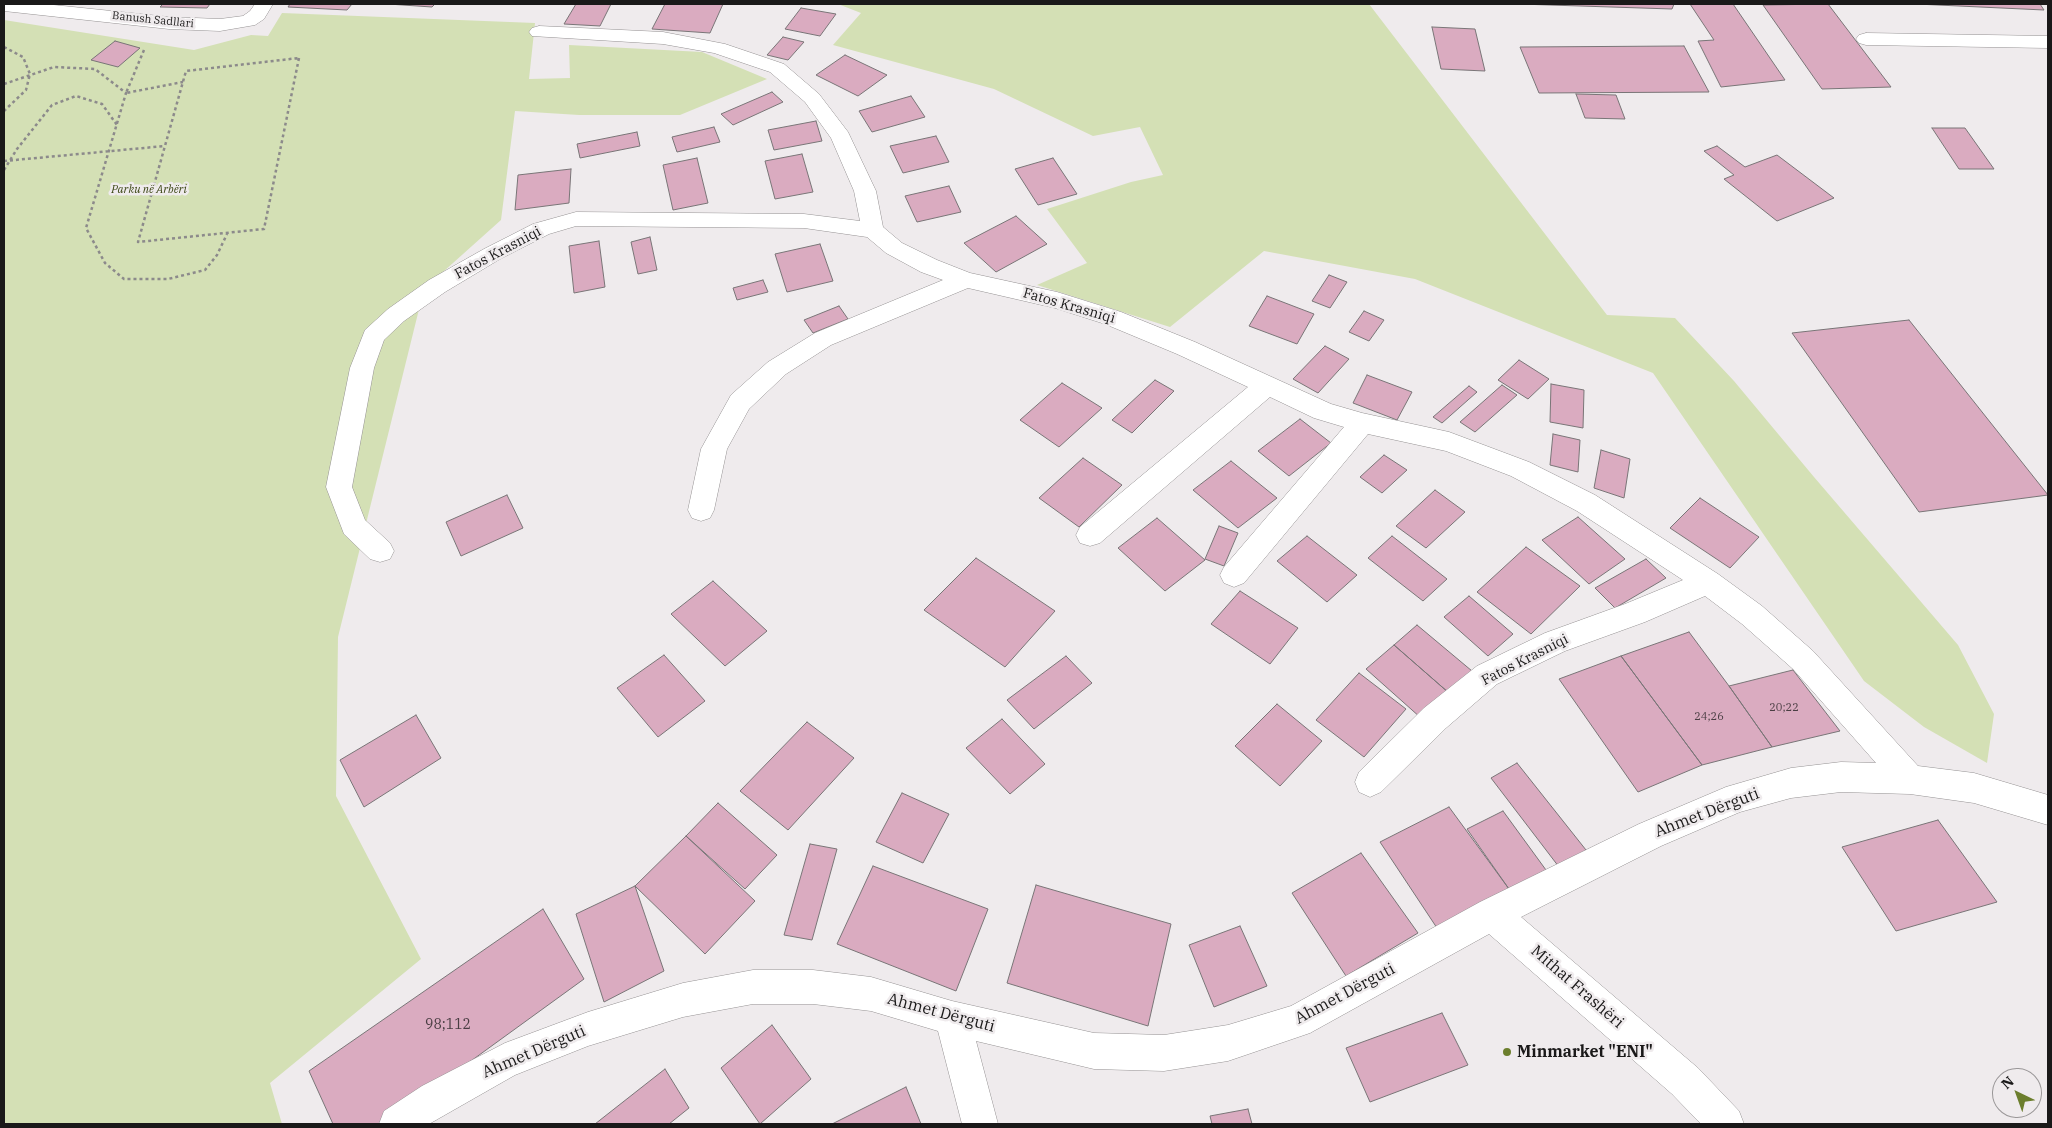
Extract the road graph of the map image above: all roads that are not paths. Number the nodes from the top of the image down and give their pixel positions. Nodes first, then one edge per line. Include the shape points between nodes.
1 (264, 4) edge
2 (4, 5) edge
3 (75, 8) edge
4 (539, 32) dead end
5 (1866, 39) dead end
6 (2048, 42) edge
7 (873, 230) junction
8 (966, 280) junction
9 (1266, 386) junction
10 (1362, 423) junction
11 (701, 510) dead end
12 (1090, 535) dead end
13 (380, 551) dead end
14 (1234, 575) dead end
15 (1708, 582) junction
16 (1910, 779) junction
17 (1370, 782) dead end
18 (2048, 810) edge
19 (1492, 914) junction
20 (952, 1018) junction
21 (397, 1124) edge
22 (980, 1124) edge
23 (1726, 1124) edge

1 - 3 street, Banush Sadllari via 257,15 235,24 156,21
2 - 3 street, Banush Sadllari
4 - 7 street via 663,38 718,48 777,68 812,98 841,138 865,191
5 - 6 street
7 - 8 street, Fatos Krasniqi via 894,248
7 - 13 street, Fatos Krasniqi via 804,221 576,219 541,229 437,286 396,314 372,336 362,368 339,487 354,526
8 - 9 street, Fatos Krasniqi via 1057,300 1113,318
8 - 11 street via 823,339 777,368 740,402 714,449
9 - 10 street, Fatos Krasniqi via 1323,411
9 - 12 street
10 - 14 street
10 - 15 street, Fatos Krasniqi via 1449,442 1520,469 1586,503
15 - 16 street, Fatos Krasniqi via 1803,660
15 - 17 street, Fatos Krasniqi via 1555,642 1487,676 1435,718
16 - 18 street, Ahmet Dërguti via 1974,788
16 - 19 street, Ahmet Dërguti via 1841,777 1792,783 1737,798 1650,835
19 - 20 street, Ahmet Dërguti via 1298,1021 1228,1043 1164,1053 1094,1050
19 - 23 street, Mithat Frashëri via 1671,1068
20 - 21 street, Ahmet Dërguti via 872,994 813,987 753,987 692,998 588,1029 505,1061
20 - 22 street

